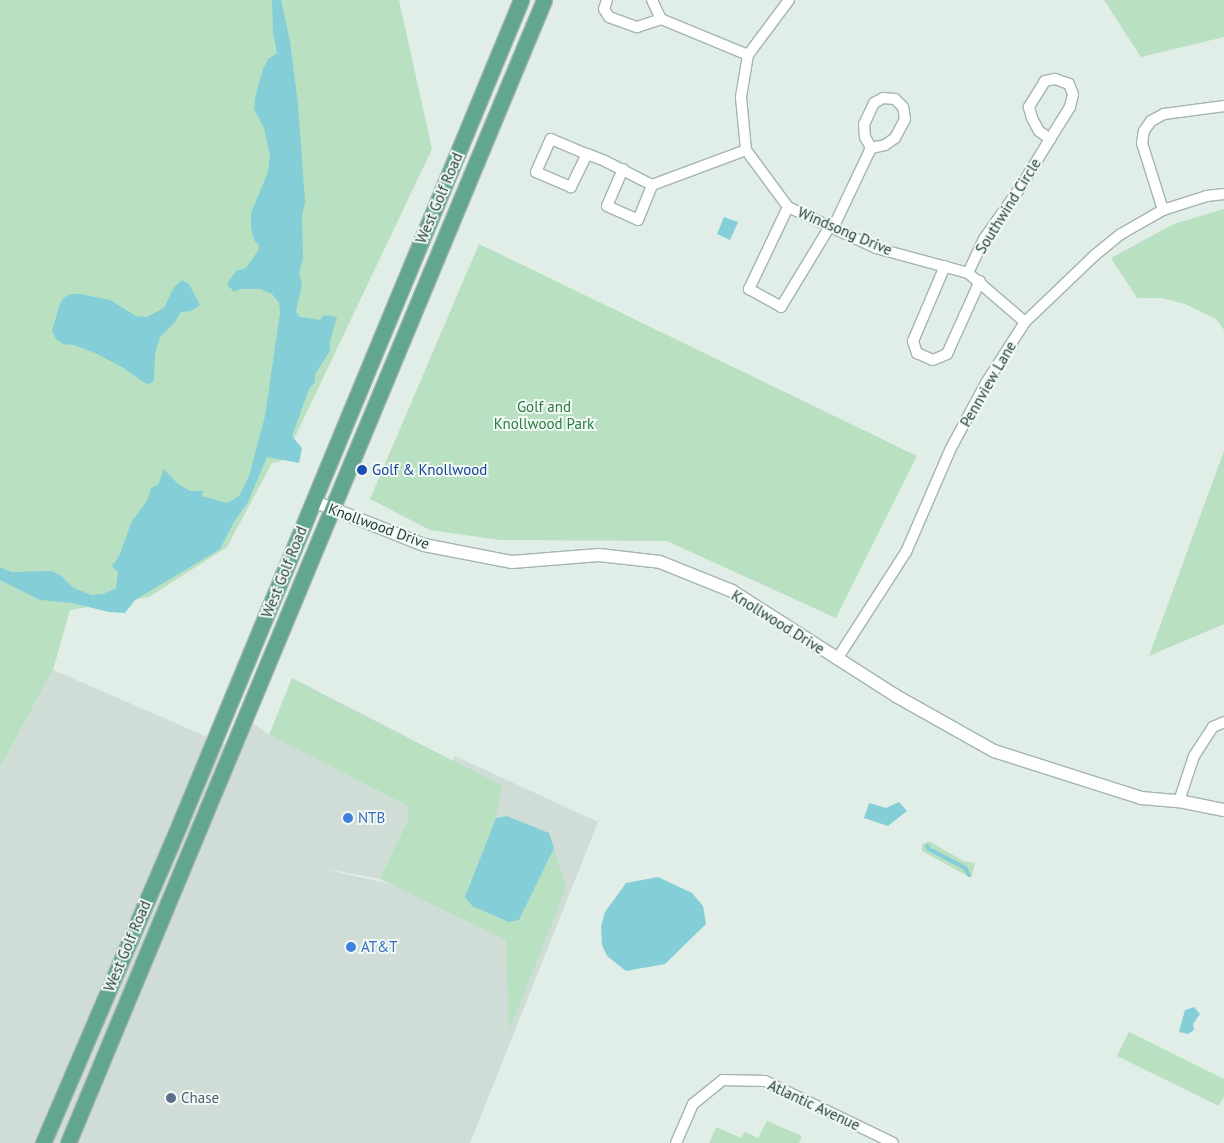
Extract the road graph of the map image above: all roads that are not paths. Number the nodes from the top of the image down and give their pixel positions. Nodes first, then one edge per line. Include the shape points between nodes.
1 (521, 0) edge
2 (544, 0) edge
3 (607, 0) edge
4 (652, 0) edge
5 (789, 0) edge
6 (661, 19) junction
7 (748, 55) junction
8 (1224, 106) edge
9 (1050, 139) junction
10 (871, 148) junction
11 (746, 150) junction
12 (587, 154) junction
13 (623, 170) junction
14 (652, 184) junction
15 (1224, 194) edge
16 (788, 207) junction
17 (1163, 210) junction
18 (831, 227) junction
19 (945, 266) junction
20 (968, 273) junction
21 (980, 281) junction
22 (1026, 322) junction
23 (313, 501) junction
24 (332, 509) junction
25 (837, 659) junction
26 (1224, 722) edge
27 (1180, 801) junction
28 (1224, 810) edge
29 (43, 1143) edge
30 (68, 1143) edge
31 (676, 1143) edge
32 (893, 1143) edge

1 - 23 main road, West Golf Road
2 - 24 main road, West Golf Road
3 - 6 street via 604,9 609,17 637,27
4 - 6 street
5 - 7 street
6 - 7 street
7 - 11 street via 741,97
8 - 17 street via 1164,114 1151,121 1144,131 1142,143
9 - 9 street, Southwind Circle via 1070,107 1073,94 1069,84 1056,79 1046,81 1030,107 1039,131
9 - 20 street, Southwind Circle via 984,239
10 - 10 street via 885,145 895,138 905,119 903,107 895,99 883,98 874,103 864,124
10 - 18 street
11 - 14 street
11 - 16 street, Windsong Drive
12 - 12 street via 551,139 536,172 571,187
12 - 13 street
13 - 14 street
13 - 14 street via 606,206 638,220
15 - 17 street, Pennview Lane
16 - 18 street, Windsong Drive
16 - 18 street via 749,289 781,307
17 - 22 street, Pennview Lane via 1121,234
18 - 19 street, Windsong Drive via 876,248
19 - 20 street, Windsong Drive
19 - 21 street via 913,342 917,353 933,360 947,354
20 - 21 street, Windsong Drive
21 - 22 street, Windsong Drive
22 - 25 street, Pennview Lane via 986,383 951,448 906,552
23 - 24 street, Knollwood Drive
23 - 29 main road, West Golf Road
24 - 25 street, Knollwood Drive via 424,545 512,562 599,555 660,562 732,591
24 - 30 main road, West Golf Road
25 - 27 street, Knollwood Drive via 994,751 1141,798
26 - 27 street via 1213,727 1194,756
27 - 28 street, Knollwood Drive
31 - 32 street, Atlantic Avenue via 693,1104 723,1080 765,1081

